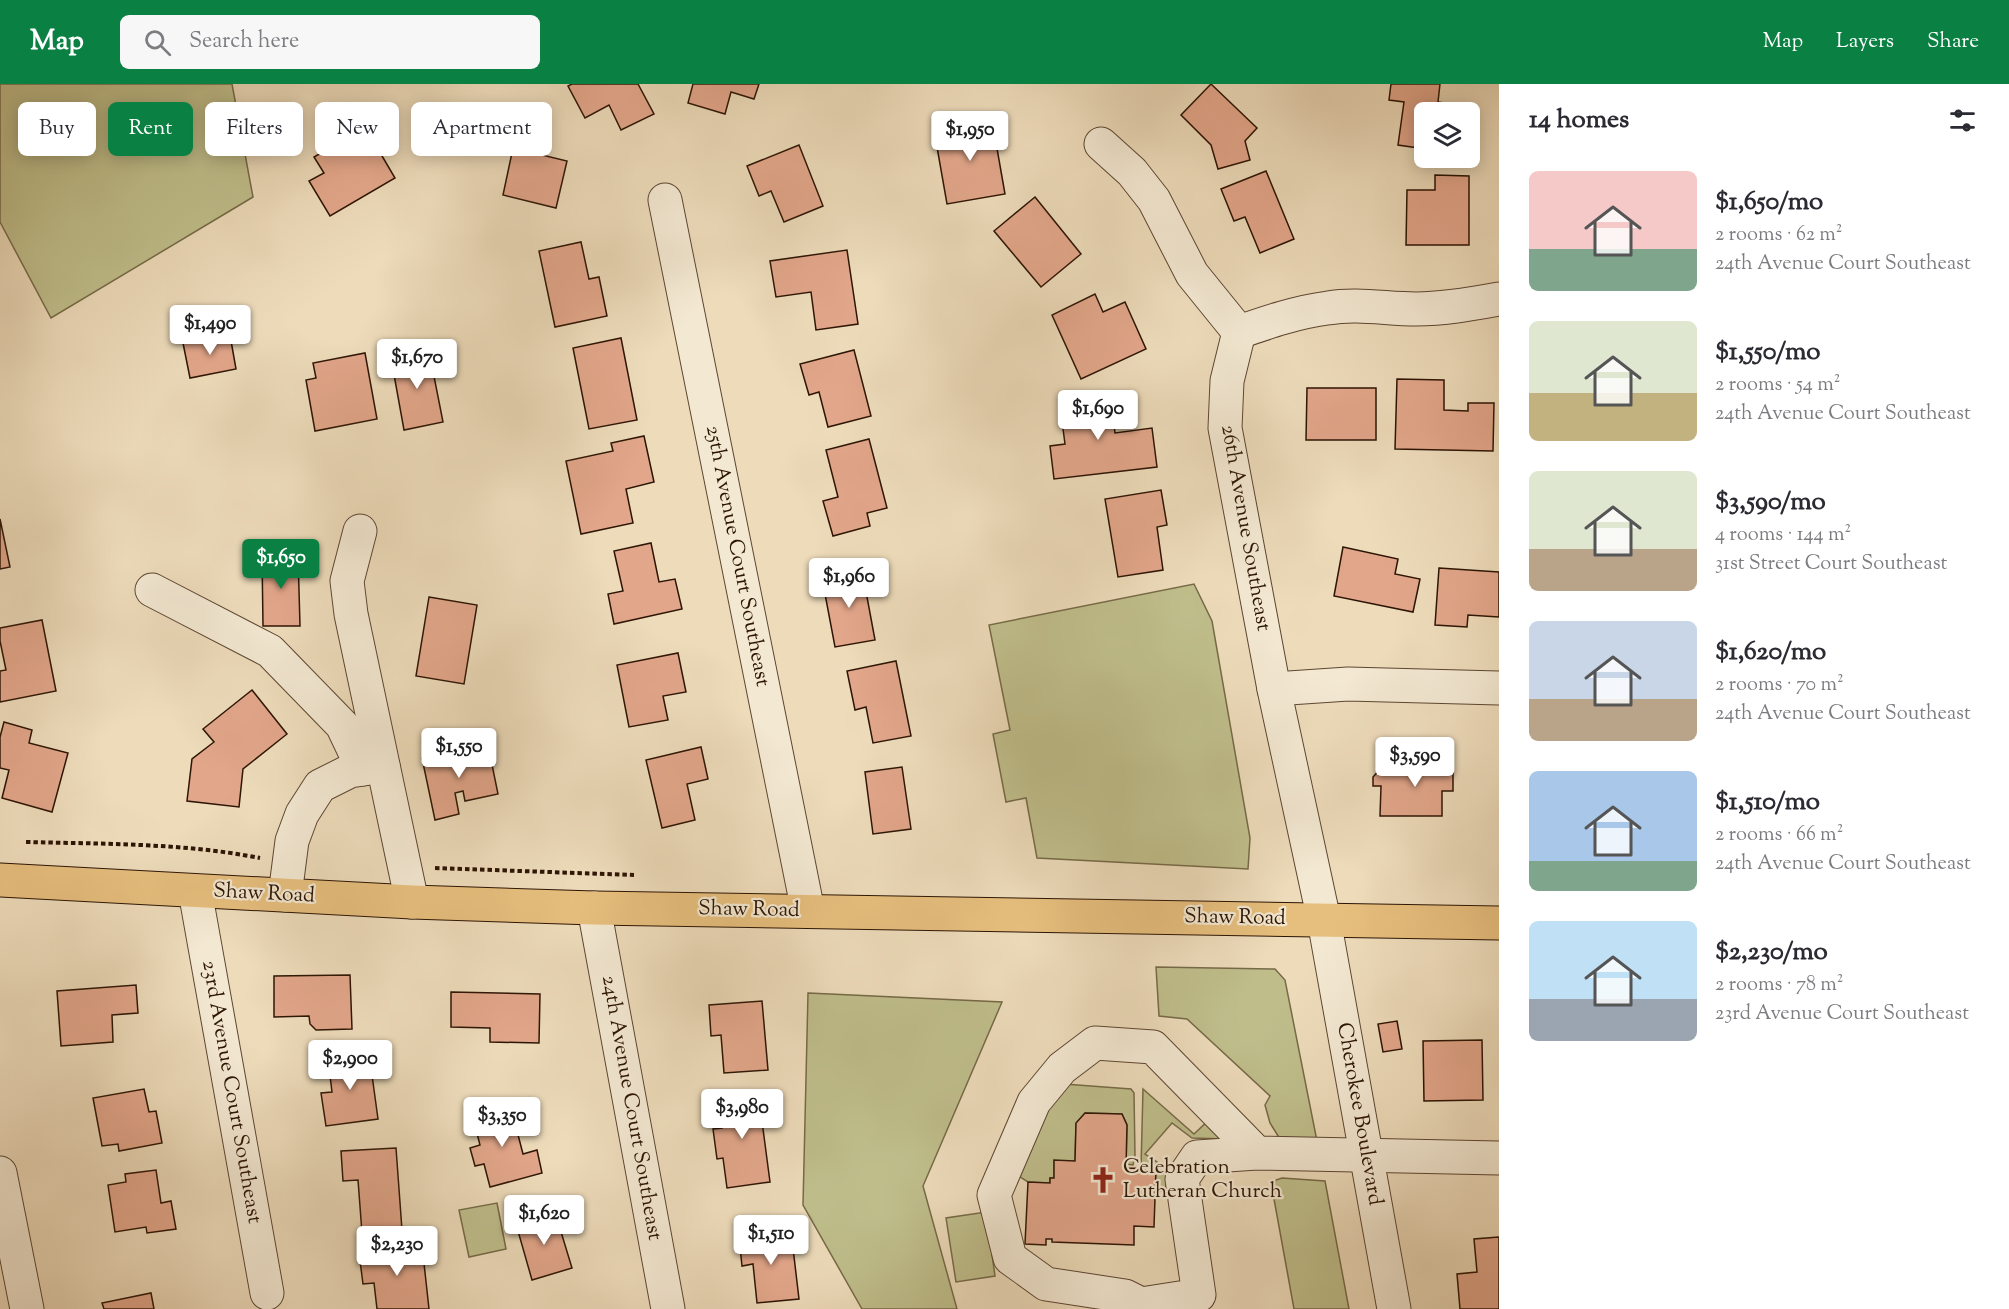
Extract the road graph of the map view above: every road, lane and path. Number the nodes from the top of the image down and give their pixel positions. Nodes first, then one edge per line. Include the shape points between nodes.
1 (1101, 144) dead end
2 (665, 200) dead end
3 (1499, 299) edge
4 (1239, 332) junction
5 (360, 531) dead end
6 (152, 590) dead end
7 (1499, 688) edge
8 (1274, 689) junction
9 (373, 767) junction
10 (0, 880) edge
11 (195, 891) junction
12 (285, 896) junction
13 (412, 902) junction
14 (594, 908) junction
15 (808, 911) junction
16 (1324, 920) junction
17 (1499, 923) edge
18 (1257, 1153) junction
19 (1366, 1155) junction
20 (1499, 1158) edge
21 (0, 1173) edge
22 (267, 1293) dead end
23 (27, 1309) edge
24 (668, 1309) edge
25 (1394, 1309) edge

1 - 4 street via 1132,172 1154,200 1192,274
2 - 15 street, 25th Avenue Court Southeast
3 - 4 street via 1416,309 1330,307
4 - 8 street, 26th Avenue Southeast via 1227,381 1225,428
5 - 9 street via 347,581
6 - 9 street via 270,651 342,724
7 - 8 street via 1348,684
8 - 16 street, 26th Avenue Southeast
9 - 12 street via 350,771 320,786 302,814 292,841
9 - 13 street
10 - 11 main road, Shaw Road
11 - 12 main road, Shaw Road
11 - 22 street, 23rd Avenue Court Southeast
12 - 13 main road, Shaw Road
13 - 14 main road, Shaw Road
14 - 15 main road, Shaw Road
14 - 24 street, 24th Avenue Court Southeast
15 - 16 main road, Shaw Road
16 - 17 main road, Shaw Road
16 - 19 street, Cherokee Boulevard
18 - 18 street via 1197,1157 1182,1179 1198,1294 1141,1304 1125,1296 1046,1284 1010,1258 994,1195 1035,1102 1062,1068 1095,1043 1153,1047
18 - 19 street
19 - 20 street
19 - 25 street, Cherokee Boulevard
21 - 23 street

